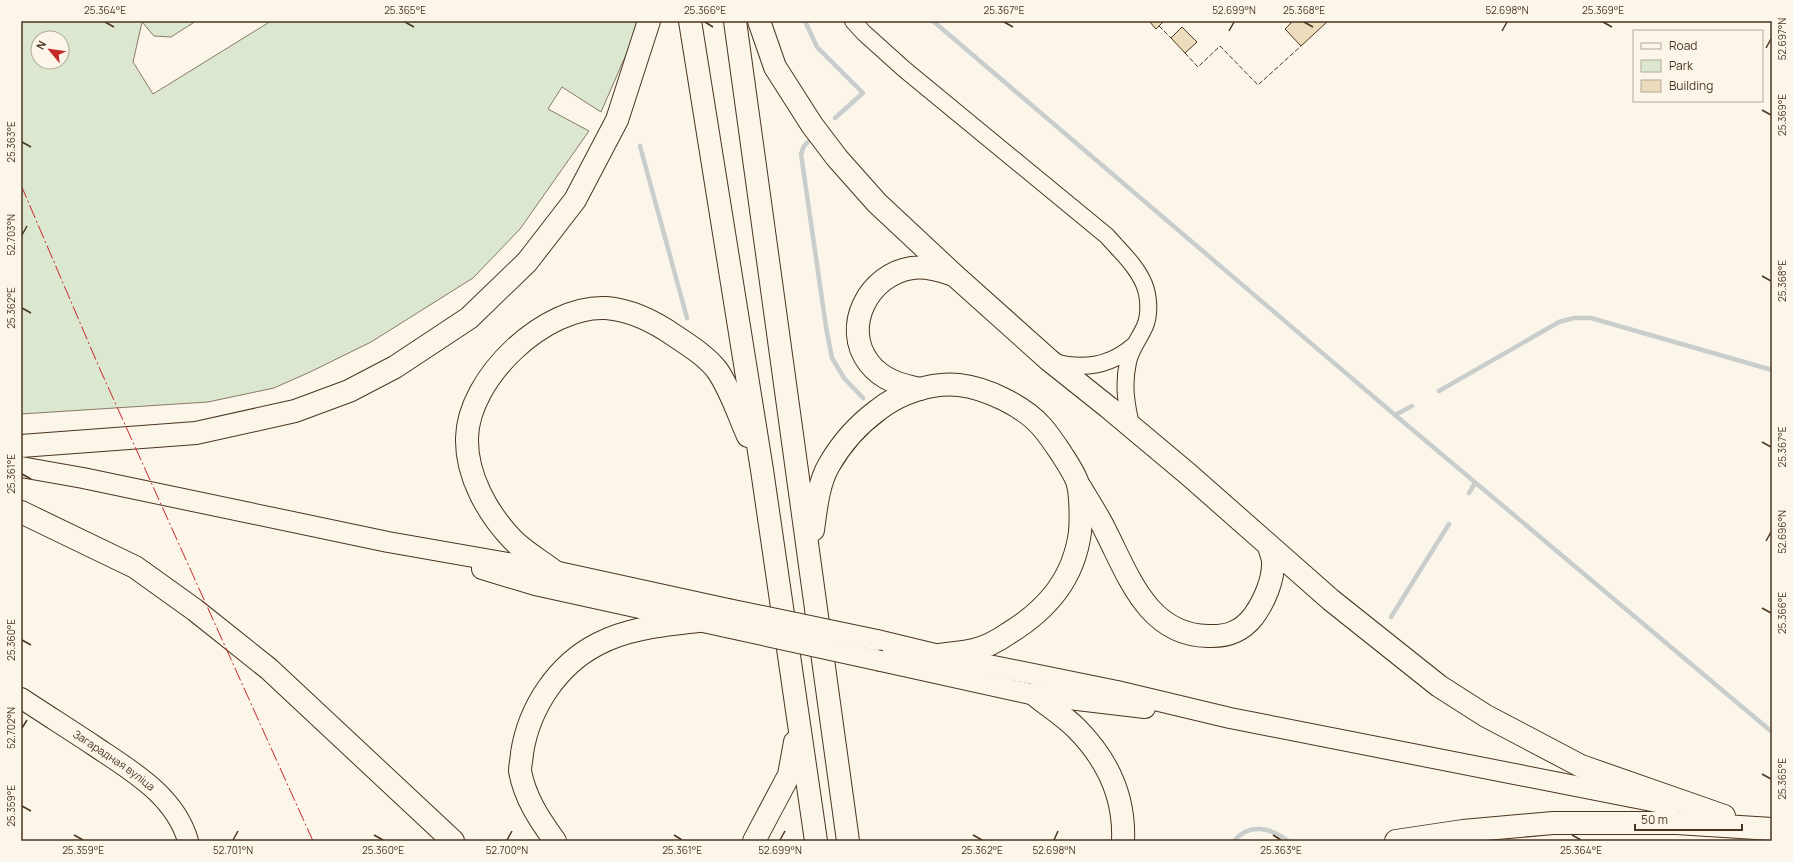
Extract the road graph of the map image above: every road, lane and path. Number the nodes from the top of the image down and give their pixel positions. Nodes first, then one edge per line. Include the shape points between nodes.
1 (649, 21) edge
2 (690, 21) edge
3 (735, 21) edge
4 (759, 21) edge
5 (853, 21) edge
6 (953, 274) junction
7 (1133, 346) junction
8 (1049, 360) junction
9 (920, 389) junction
10 (1132, 428) junction
11 (21, 446) edge
12 (21, 467) edge
13 (762, 470) junction
14 (1077, 481) junction
15 (21, 512) edge
16 (388, 542) junction
17 (1269, 546) junction
18 (810, 555) junction
19 (554, 571) junction
20 (726, 618) junction
21 (698, 621) junction
22 (939, 655) junction
23 (1035, 695) junction
24 (21, 698) edge
25 (1230, 718) junction
26 (798, 725) junction
27 (844, 815) junction
28 (1724, 816) junction
29 (1772, 825) edge
30 (1772, 829) edge
31 (188, 841) edge
32 (453, 841) edge
33 (555, 841) edge
34 (754, 841) edge
35 (816, 841) edge
36 (848, 841) edge
37 (853, 841) edge
38 (1123, 841) edge
39 (1396, 841) edge

1 - 11 highway via 617,120 575,200 527,262 469,318 395,367 349,391 295,411 196,433
2 - 13 highway
3 - 18 highway
4 - 6 highway via 775,67 812,125 837,158 877,203
5 - 7 street via 904,69 1106,236 1130,261 1144,284 1149,303 1145,325
6 - 8 highway
6 - 9 highway via 930,268 912,268 896,273 878,284 865,300 859,315 858,332 861,348 869,363 898,384
7 - 8 street via 1121,356 1096,365 1066,365
7 - 10 street via 1124,383
8 - 10 highway
9 - 14 highway via 960,385 998,396 1041,426 1065,459
9 - 18 highway via 897,397 866,419 829,465 819,497
10 - 17 highway
12 - 16 main road
13 - 19 highway via 726,385 716,369 698,352 665,329 627,312 605,308 562,317 526,338 490,376 477,397 470,416 467,438 469,461 478,488 495,519 514,541
13 - 26 highway
14 - 17 highway via 1141,598 1166,624 1177,630 1196,636 1221,637 1233,634 1243,627 1262,605 1271,581 1273,561
14 - 22 highway via 1081,520 1078,547 1071,569 1060,589 1040,610 999,640 975,650
15 - 32 highway via 135,567 195,610 269,669
16 - 19 main road
16 - 21 main road via 535,585
17 - 28 highway via 1331,600 1439,686 1486,716 1581,766
18 - 27 highway
19 - 20 main road
20 - 21 main road
20 - 22 main road, bridge via 877,640
20 - 23 main road, bridge via 881,661
21 - 33 highway via 653,627 597,644 569,663 550,684 525,734 520,769 527,798
22 - 25 main road via 1117,690
23 - 25 main road
23 - 38 highway via 1076,728 1099,755 1112,777 1119,796 1124,822
24 - 31 main road, Загарадная вуліца via 144,779 170,806
25 - 28 main road
26 - 34 highway via 789,775
26 - 35 highway
27 - 36 highway
27 - 37 highway
28 - 29 main road
30 - 39 highway via 1676,823 1553,823 1463,831

